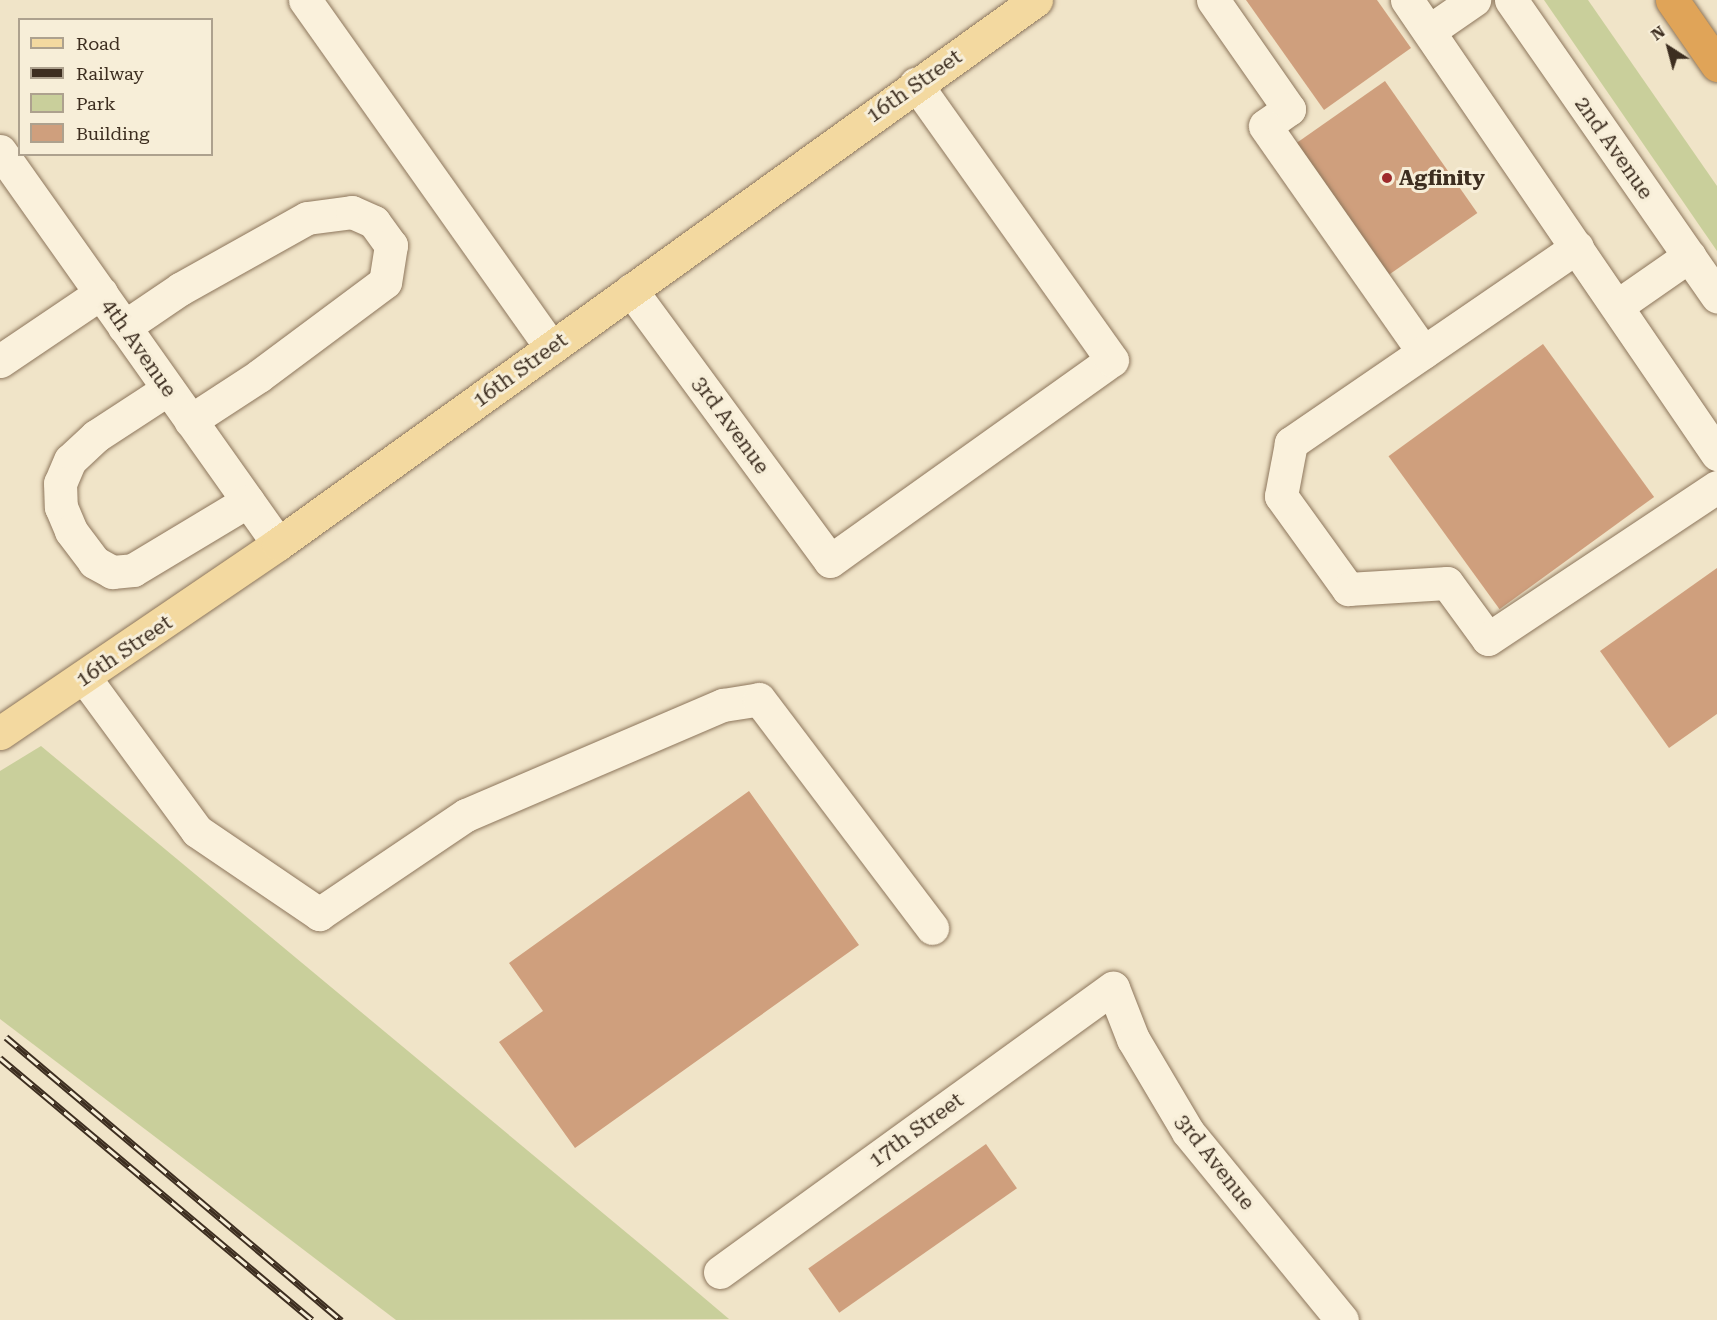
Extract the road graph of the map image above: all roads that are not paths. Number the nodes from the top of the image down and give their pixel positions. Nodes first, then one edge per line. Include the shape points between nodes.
1 (305, 0) edge
2 (1036, 0) edge
3 (1212, 0) edge
4 (1407, 0) edge
5 (1474, 0) edge
6 (1511, 0) edge
7 (1672, 0) edge
8 (1429, 31) junction
9 (1717, 65) edge
10 (916, 84) junction
11 (0, 151) edge
12 (1577, 248) junction
13 (1689, 256) junction
14 (631, 290) junction
15 (100, 293) junction
16 (1717, 296) edge
17 (1617, 306) junction
18 (124, 327) junction
19 (551, 348) junction
20 (1423, 352) junction
21 (0, 361) edge
22 (168, 389) junction
23 (190, 421) junction
24 (1717, 454) edge
25 (1717, 487) edge
26 (248, 501) junction
27 (278, 544) junction
28 (84, 677) junction
29 (0, 733) edge
30 (932, 928) dead end
31 (1113, 988) joint
32 (720, 1272) dead end
33 (1342, 1320) edge

1 - 19 street
2 - 10 main road, 16th Street
3 - 20 street via 1289,109 1265,126
4 - 8 street
5 - 8 street
6 - 13 street, 2nd Avenue
7 - 9 highway
8 - 12 street
10 - 14 main road, 16th Street
10 - 14 street, 3rd Avenue via 1112,360 830,561
11 - 15 street, 4th Avenue
12 - 17 street
12 - 20 street
13 - 16 street, 2nd Avenue
13 - 17 street
14 - 19 main road, 16th Street
15 - 18 street, 4th Avenue
15 - 21 street
17 - 24 street
18 - 22 street, 4th Avenue
18 - 23 street via 180,289 307,218 352,212 374,222 386,237 391,245 385,282 259,376
19 - 27 main road, 16th Street
20 - 25 street via 1291,443 1281,496 1348,589 1447,584 1488,639
22 - 23 street, 4th Avenue
22 - 26 street via 96,436 70,460 60,483 61,507 71,531 94,562 112,572 134,570
23 - 26 street, 4th Avenue
26 - 27 street, 4th Avenue
27 - 28 main road, 16th Street
28 - 29 main road, 16th Street
28 - 30 street via 197,831 319,914 466,815 723,705 759,699
31 - 32 street, 17th Street
31 - 33 street, 3rd Avenue via 1133,1039 1188,1132

